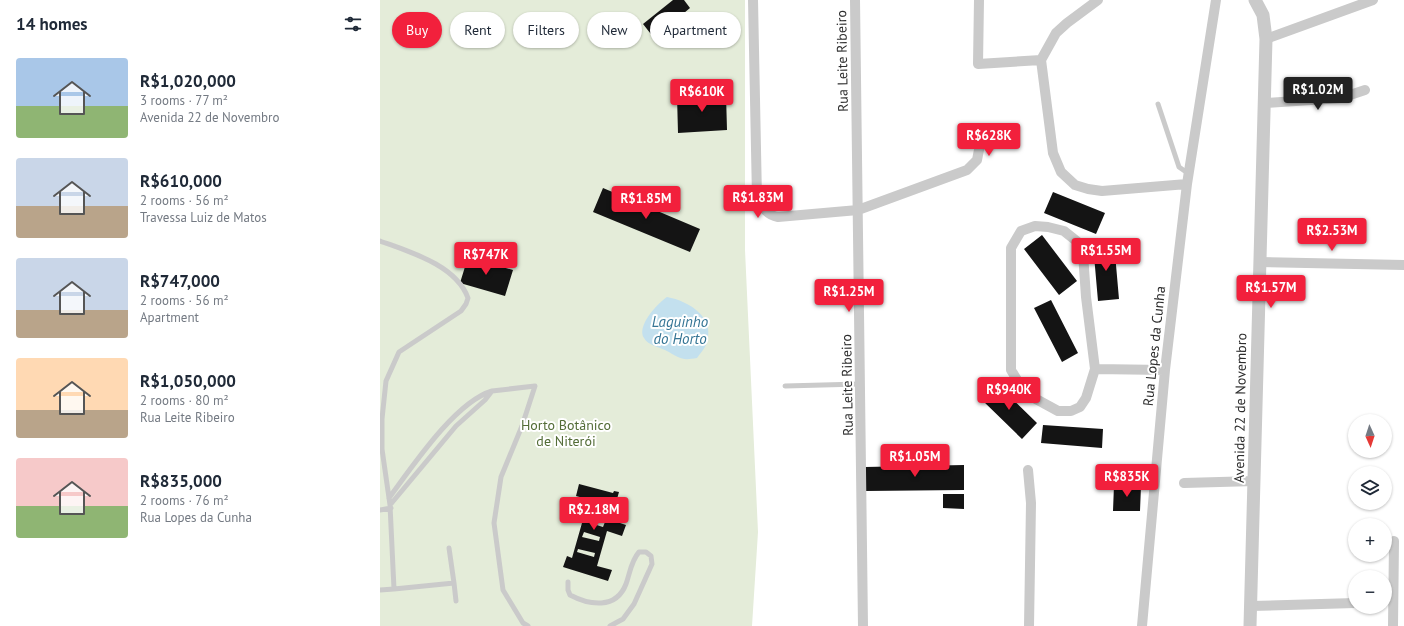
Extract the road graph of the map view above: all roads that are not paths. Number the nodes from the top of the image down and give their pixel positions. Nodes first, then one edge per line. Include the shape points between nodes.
1 (753, 0) edge
2 (855, 0) edge
3 (979, 0) edge
4 (1098, 0) edge
5 (1216, 0) edge
6 (1256, 0) edge
7 (1373, 0) edge
8 (1266, 39) junction
9 (1041, 60) junction
10 (1365, 90) dead end
11 (1265, 102) junction
12 (1158, 104) dead end
13 (983, 130) dead end
14 (1188, 179) junction
15 (858, 210) junction
16 (380, 241) edge
17 (1259, 262) junction
18 (1404, 265) edge
19 (1095, 369) junction
20 (1165, 370) junction
21 (860, 384) junction
22 (785, 386) dead end
23 (492, 391) junction
24 (1028, 470) dead end
25 (1255, 481) junction
26 (1184, 483) dead end
27 (389, 498) junction
28 (390, 507) junction
29 (380, 510) edge
30 (1394, 542) dead end
31 (449, 548) dead end
32 (1392, 570) edge
33 (568, 582) dead end
34 (454, 583) junction
35 (394, 588) junction
36 (380, 590) edge
37 (456, 601) dead end
38 (1348, 603) edge
39 (1250, 606) junction
40 (1391, 614) edge
41 (528, 626) edge
42 (610, 626) edge
43 (863, 626) edge
44 (1029, 626) edge
45 (1142, 626) edge
46 (1250, 626) edge
47 (1393, 626) edge

1 - 15 street via 759,203 769,214 778,217
2 - 15 street, Rua Leite Ribeiro
3 - 9 street via 978,64
4 - 9 street via 1056,33
5 - 14 street, Rua Lopes da Cunha
6 - 8 street, Avenida 22 de Novembro via 1263,15
7 - 8 street
8 - 11 street, Avenida 22 de Novembro
9 - 14 street via 1053,154 1061,172 1074,185 1088,190 1102,190
10 - 11 street via 1341,98
11 - 17 street, Avenida 22 de Novembro
12 - 14 lane via 1179,167
13 - 15 street via 976,160 967,170
14 - 20 street, Rua Lopes da Cunha
15 - 21 street, Rua Leite Ribeiro
16 - 27 lane via 421,256 439,267 458,282 468,298 461,311 399,352 386,381 382,449
17 - 18 street
17 - 25 street, Avenida 22 de Novembro
19 - 19 street via 1083,253 1079,243 1057,228 1035,226 1021,230 1010,248 1011,370 1017,382 1025,393 1058,411 1071,411 1080,407 1086,398
19 - 20 street
20 - 45 street, Rua Lopes da Cunha
21 - 22 lane
21 - 43 street, Rua Leite Ribeiro
23 - 27 lane via 481,395 453,418
23 - 28 lane via 456,426
23 - 41 lane via 535,386 501,477 494,523 503,590
24 - 44 street
25 - 26 street
25 - 39 street, Avenida 22 de Novembro
27 - 28 lane
28 - 29 lane
28 - 35 lane
30 - 32 street
31 - 34 lane
33 - 42 lane via 570,596 583,602 598,604 614,600 625,586 635,556 639,552 646,552 651,556 652,564 634,604 622,619
34 - 35 lane
34 - 37 lane
35 - 36 lane
38 - 39 street
39 - 46 street, Avenida 22 de Novembro
40 - 47 street

